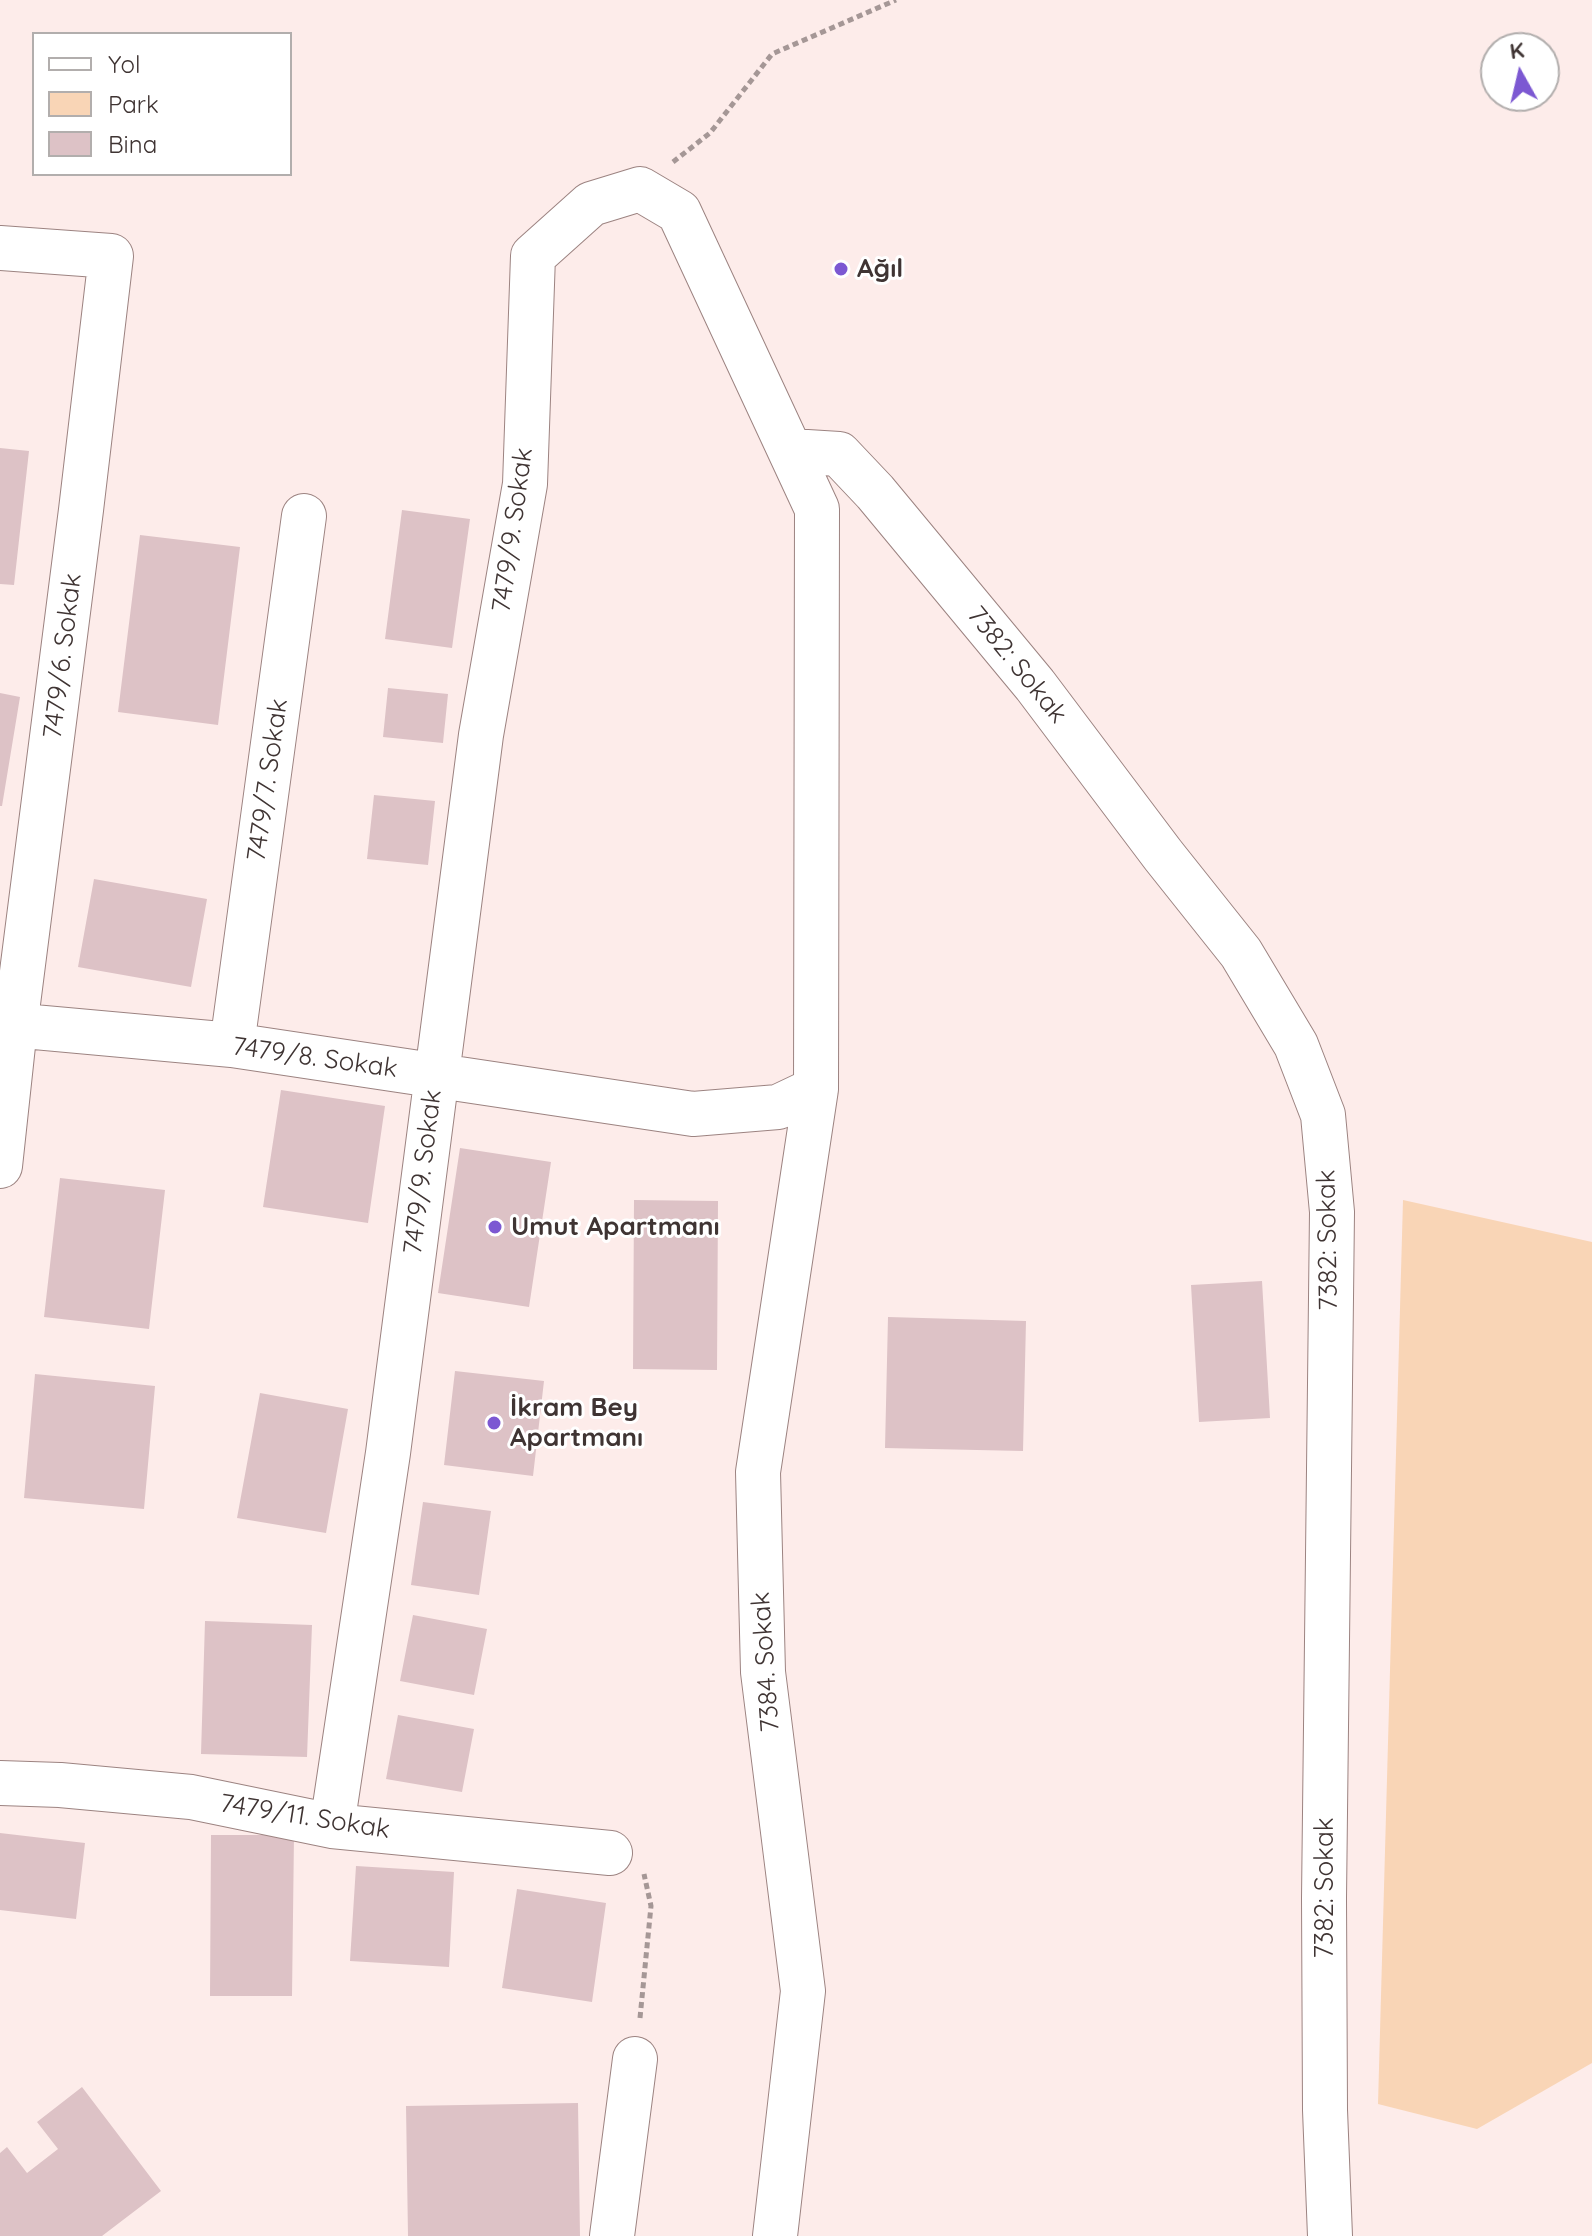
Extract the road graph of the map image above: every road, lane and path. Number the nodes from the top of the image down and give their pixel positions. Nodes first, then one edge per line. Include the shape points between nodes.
1 (896, 0) edge
2 (640, 189) junction
3 (0, 248) edge
4 (791, 451) junction
5 (304, 516) dead end
6 (7, 1026) edge
7 (232, 1045) junction
8 (435, 1076) junction
9 (816, 1089) junction
10 (0, 1166) edge
11 (0, 1783) edge
12 (332, 1826) junction
13 (610, 1853) joint
14 (635, 2059) joint
15 (612, 2236) edge
16 (775, 2236) edge
17 (1330, 2236) edge

1 - 2 path via 772,54 710,133
2 - 4 street via 679,212
2 - 8 street, 7479/9. Sokak via 591,204 533,256 525,484 481,735
3 - 6 street, 7479/6. Sokak via 111,256 83,495
4 - 9 street via 817,509
4 - 17 street, 7382: Sokak via 839,454 1035,685 1241,953 1296,1045 1323,1115 1332,1212 1324,1898
5 - 7 street, 7479/7. Sokak
6 - 7 street, 7479/8. Sokak
6 - 10 street, 7479/6. Sokak
7 - 8 street, 7479/8. Sokak
8 - 9 street, 7479/8. Sokak via 693,1114 778,1107
8 - 12 street, 7479/9. Sokak via 388,1453
9 - 16 street, 7384. Sokak via 758,1472 763,1672 803,1991
11 - 12 street, 7479/11. Sokak via 191,1797
12 - 13 street, 7479/11. Sokak
13 - 14 path via 640,1854 651,1906
14 - 15 street

